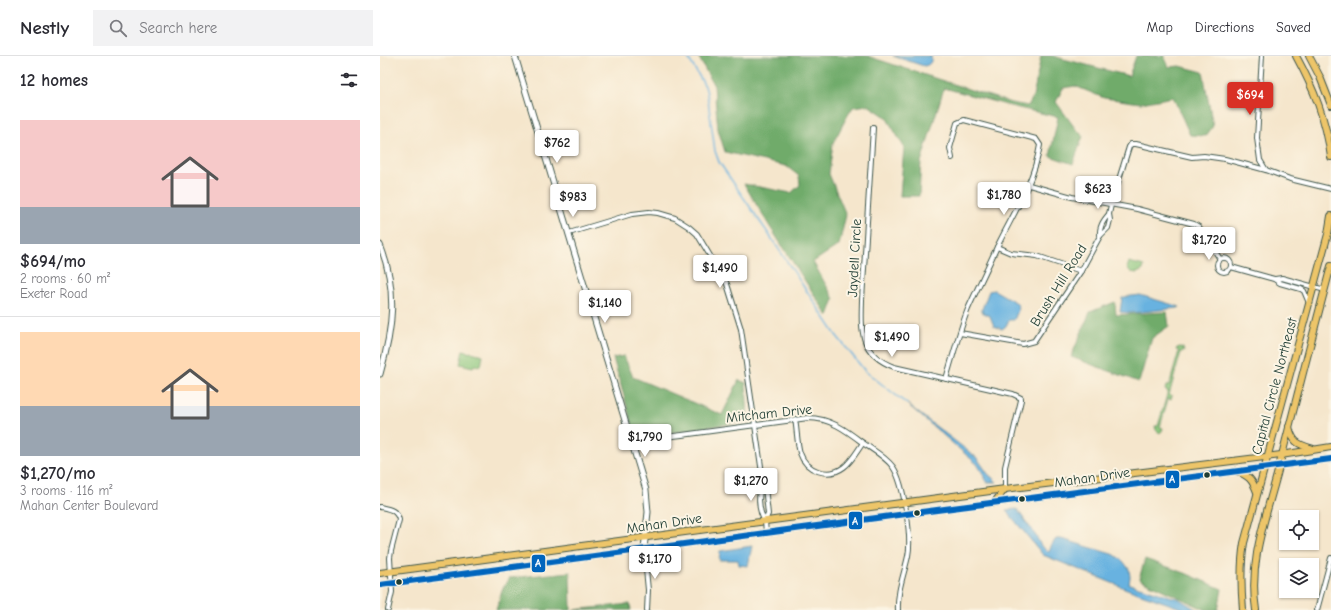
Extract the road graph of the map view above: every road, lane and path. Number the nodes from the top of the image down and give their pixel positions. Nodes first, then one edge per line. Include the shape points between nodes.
1 (515, 56) edge
2 (1262, 56) edge
3 (1296, 56) edge
4 (1309, 56) edge
5 (1331, 105) edge
6 (873, 128) dead end
7 (1331, 157) edge
8 (952, 158) dead end
9 (1266, 170) junction
10 (1029, 185) junction
11 (1331, 189) edge
12 (1111, 205) junction
13 (1109, 214) junction
14 (1331, 216) edge
15 (568, 233) junction
16 (1100, 236) junction
17 (380, 245) edge
18 (997, 247) junction
19 (1220, 259) junction
20 (1331, 266) edge
21 (1231, 267) junction
22 (1081, 271) junction
23 (1274, 279) junction
24 (1313, 290) junction
25 (1324, 293) junction
26 (1309, 304) junction
27 (960, 334) junction
28 (380, 374) edge
29 (946, 379) junction
30 (795, 419) junction
31 (755, 425) junction
32 (1289, 425) junction
33 (863, 443) junction
34 (633, 447) junction
35 (1331, 447) edge
36 (1314, 449) junction
37 (1281, 454) junction
38 (1267, 456) junction
39 (1331, 459) edge
40 (1279, 466) junction
41 (1264, 467) junction
42 (1153, 470) junction
43 (1235, 471) junction
44 (762, 480) junction
45 (1154, 481) junction
46 (1005, 489) junction
47 (986, 492) junction
48 (1257, 492) junction
49 (904, 503) junction
50 (994, 503) junction
51 (380, 507) edge
52 (906, 514) junction
53 (765, 521) junction
54 (766, 533) junction
55 (646, 538) junction
56 (564, 549) junction
57 (644, 549) junction
58 (1331, 558) edge
59 (482, 560) junction
60 (564, 560) junction
61 (392, 571) junction
62 (483, 571) junction
63 (380, 573) edge
64 (392, 583) junction
65 (380, 585) edge
66 (388, 610) edge
67 (647, 610) edge
68 (898, 610) edge
69 (1243, 610) edge
70 (1256, 610) edge
71 (1317, 610) edge

1 - 15 street
2 - 9 street via 1257,138 1260,160
3 - 7 main road via 1323,117
4 - 5 main road
6 - 29 street, Jaydell Circle via 862,334 869,350 887,365
8 - 10 street via 950,148 959,121 964,120 1036,139 1040,145 1039,154
9 - 11 street
9 - 12 street, Brush Hill Road via 1225,159 1204,156 1192,158 1132,144 1128,146
10 - 12 street
10 - 18 street
12 - 13 street, Brush Hill Road
12 - 19 street via 1194,224
13 - 16 street, Brush Hill Road via 1102,224
13 - 16 street, Brush Hill Road via 1108,228
14 - 24 main road, Capital Circle Northeast
15 - 31 street via 632,214 649,212 675,218 697,234 730,291 741,329
15 - 34 street
16 - 22 street, Brush Hill Road
17 - 28 street via 388,269 392,295 392,325
18 - 22 street via 1011,253 1037,256
18 - 27 street via 968,310
19 - 21 street via 1227,258 1231,262
19 - 21 street via 1217,266 1220,271 1228,271
20 - 25 main road, Capital Circle Northeast
21 - 23 street
22 - 27 street, Brush Hill Road via 1034,341 1023,344
23 - 24 street via 1282,278
23 - 26 street via 1304,291
24 - 25 main road
24 - 26 main road, Capital Circle Northeast
25 - 32 main road, Capital Circle Northeast
26 - 38 main road, Capital Circle Northeast
27 - 29 street
29 - 46 street, Jaydell Circle via 1013,394 1020,398 1005,467
30 - 31 street, Mitcham Drive
30 - 33 street, Mitcham Drive via 827,420
30 - 33 street via 802,458 810,468 819,472 835,472 844,467
31 - 34 street, Mitcham Drive via 671,436
31 - 44 street
32 - 36 main road via 1296,443
32 - 37 main road, Capital Circle Northeast
33 - 49 street, Mitcham Drive via 893,467 902,486
34 - 55 street via 647,498
35 - 36 main road, Mahan Drive
36 - 37 main road, Mahan Drive
37 - 38 main road, Mahan Drive
37 - 40 main road, Capital Circle Northeast
38 - 41 main road, Capital Circle Northeast
38 - 42 main road, Mahan Drive
39 - 40 main road, Mahan Drive
40 - 41 main road, Mahan Drive
40 - 70 main road, Capital Circle Northeast via 1257,547 1254,582
41 - 43 main road, Mahan Drive
41 - 48 main road, Capital Circle Northeast
42 - 45 main road
42 - 46 main road, Mahan Drive
43 - 45 main road, Mahan Drive
43 - 48 main road via 1250,478
44 - 53 street via 768,514
44 - 53 street via 759,505
45 - 50 main road, Mahan Drive
46 - 47 main road, Mahan Drive
46 - 50 main road
47 - 49 main road, Mahan Drive
47 - 50 main road
48 - 69 main road, Capital Circle Northeast via 1242,558
49 - 52 street, Mitcham Drive
49 - 53 main road, Mahan Drive
50 - 52 main road, Mahan Drive
51 - 61 street via 395,512 400,520 391,551
52 - 54 main road, Mahan Drive
52 - 68 street, Mitcham Drive via 909,552 899,590
53 - 54 street
53 - 55 main road, Mahan Drive
54 - 57 main road, Mahan Drive
55 - 56 main road, Mahan Drive
55 - 57 street
56 - 59 main road, Mahan Drive
56 - 60 main road
57 - 60 main road, Mahan Drive
57 - 67 street
58 - 71 street
59 - 61 main road, Mahan Drive
59 - 62 main road
60 - 62 main road, Mahan Drive
61 - 63 main road, Mahan Drive
61 - 64 street
62 - 64 main road, Mahan Drive
64 - 65 main road, Mahan Drive
64 - 66 street

